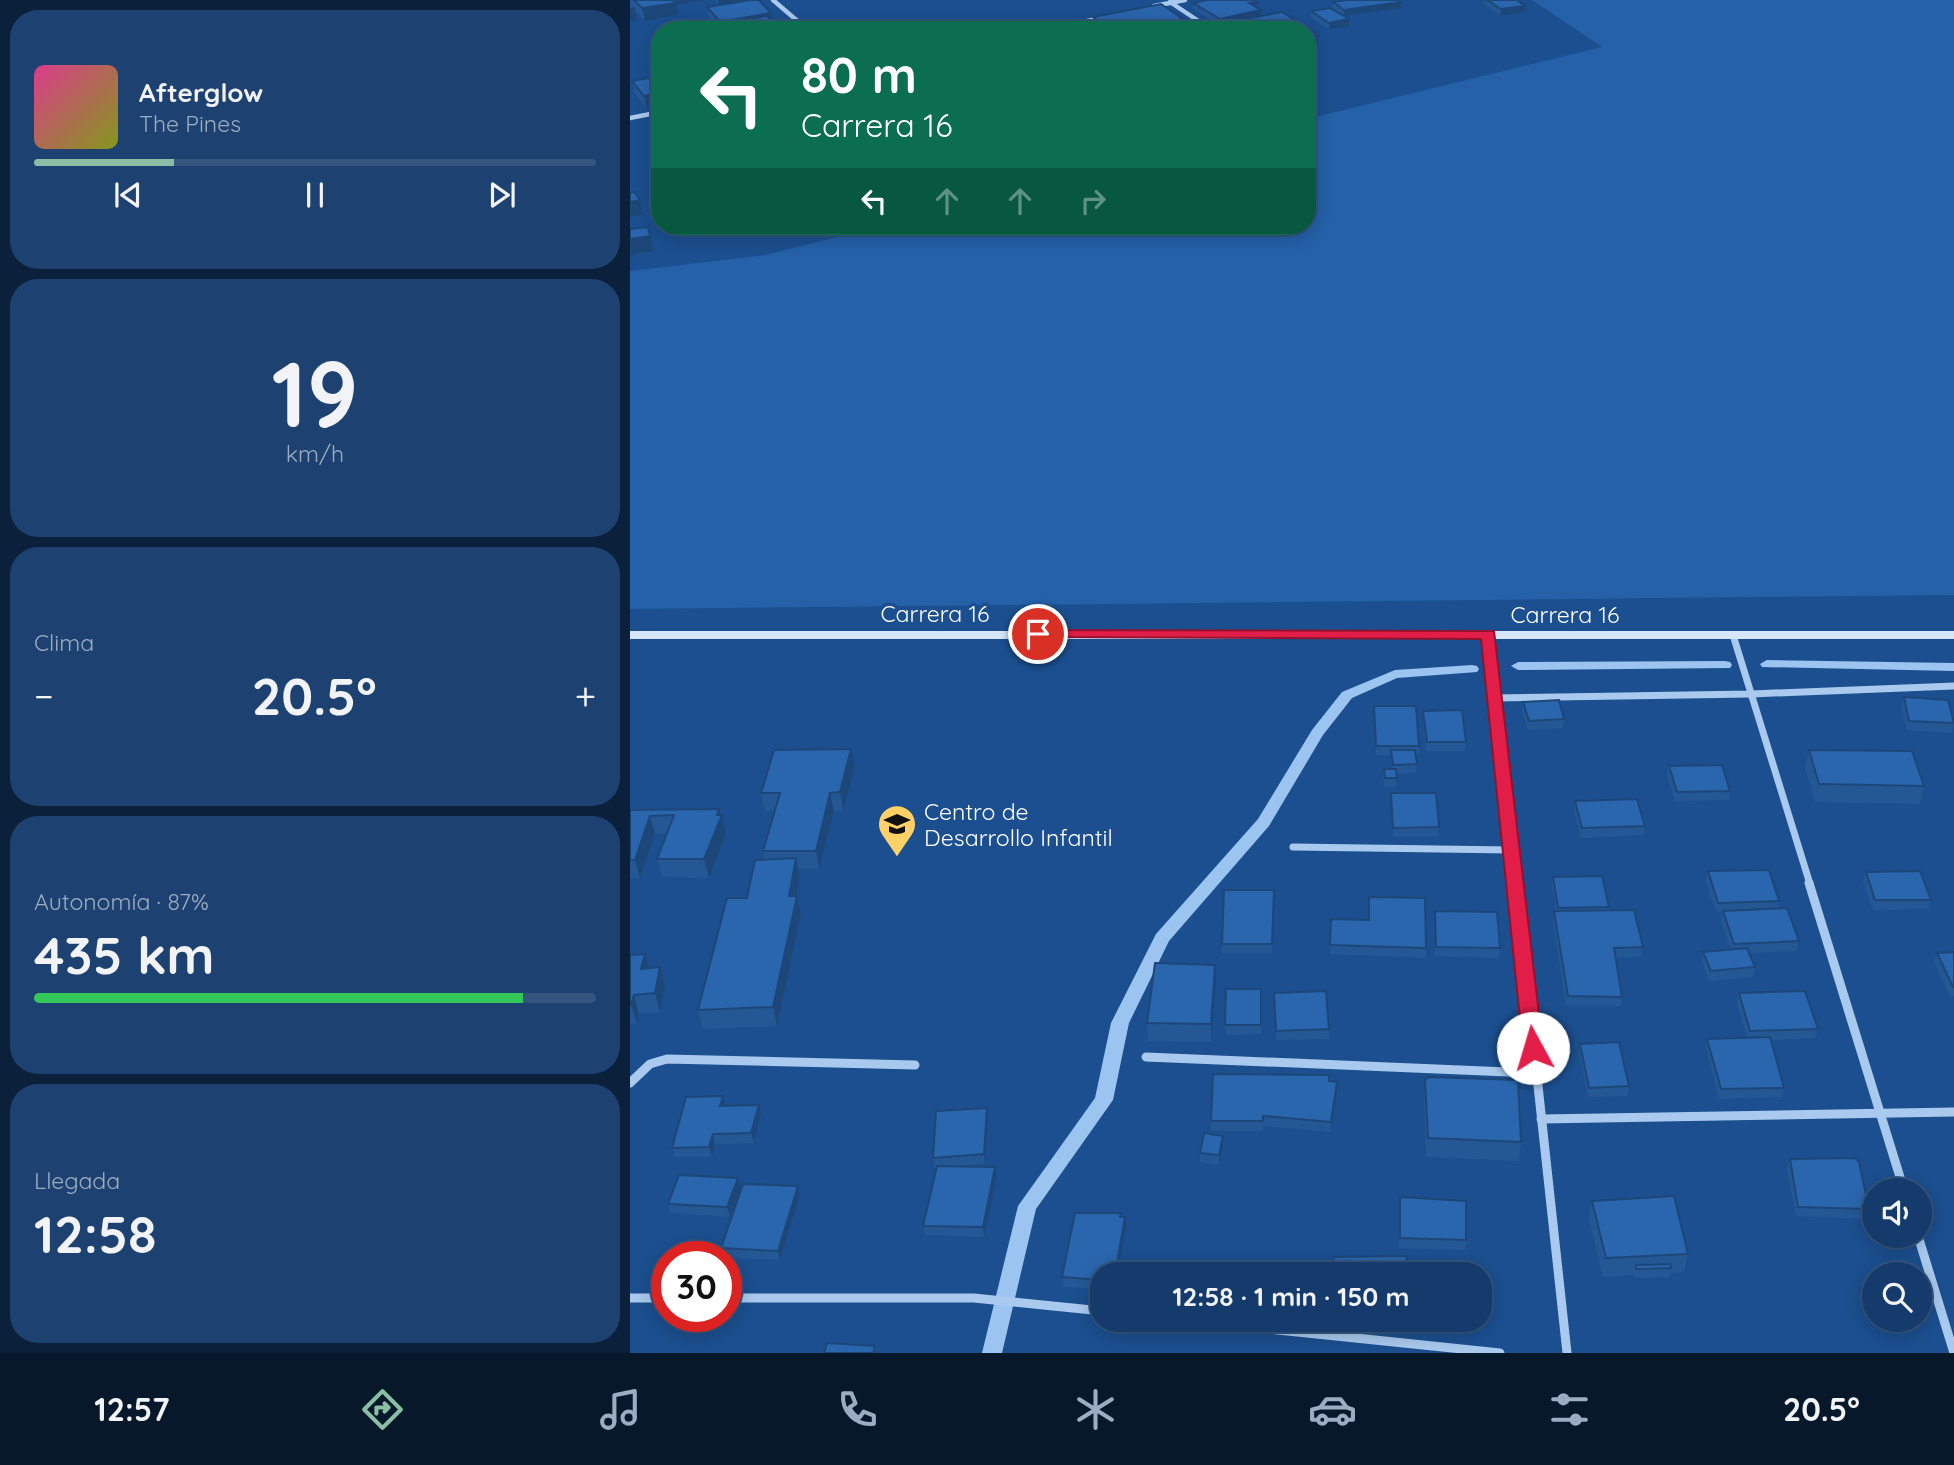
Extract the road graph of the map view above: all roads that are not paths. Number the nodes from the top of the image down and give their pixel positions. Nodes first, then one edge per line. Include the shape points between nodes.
1 (773, 0) edge
2 (1185, 0) edge
3 (1169, 1) edge
4 (1146, 8) edge
5 (1109, 16) edge
6 (797, 21) edge
7 (1087, 21) edge
8 (1199, 21) edge
9 (651, 114) edge
10 (630, 118) edge
11 (1489, 634) junction
12 (630, 635) edge
13 (1733, 635) junction
14 (1954, 635) edge
15 (1954, 686) edge
16 (1751, 694) junction
17 (1493, 698) junction
18 (1293, 847) dead end
19 (1511, 850) junction
20 (1146, 1057) dead end
21 (915, 1066) dead end
22 (1535, 1073) junction
23 (630, 1083) edge
24 (1954, 1112) edge
25 (1880, 1113) junction
26 (1541, 1119) junction
27 (1900, 1178) edge
28 (1922, 1248) edge
29 (630, 1298) edge
30 (651, 1298) edge
31 (742, 1298) edge
32 (1090, 1310) edge
33 (1298, 1332) edge
34 (1500, 1353) edge
35 (1567, 1353) edge
36 (1954, 1353) edge

1 - 6 street
2 - 3 street
3 - 4 street
3 - 8 street
5 - 7 street
9 - 10 street
11 - 12 main road, Carrera 16
11 - 13 main road, Carrera 16
11 - 17 street
13 - 14 main road, Carrera 16
13 - 16 street
15 - 16 street
16 - 17 street
16 - 25 street
17 - 19 street
18 - 19 street
19 - 22 street
20 - 22 street
21 - 23 street via 667,1059 650,1064
22 - 26 street
24 - 25 street
25 - 26 street
25 - 27 street
26 - 35 street
28 - 36 street
29 - 30 street
31 - 32 street via 974,1298
33 - 34 street

